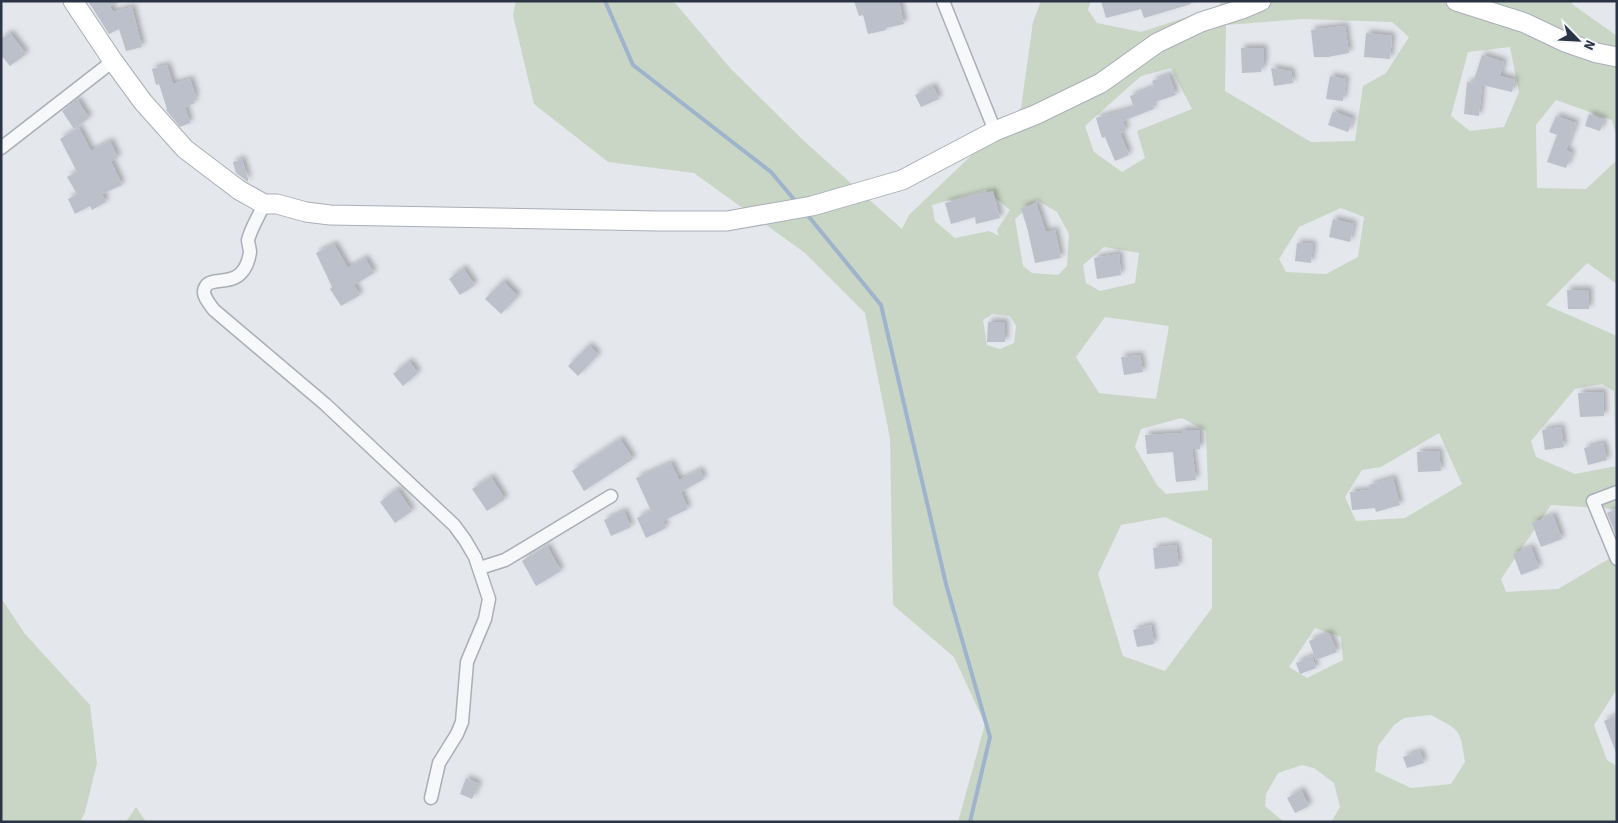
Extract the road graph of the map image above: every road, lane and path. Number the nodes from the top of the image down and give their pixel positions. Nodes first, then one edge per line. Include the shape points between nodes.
1 (72, 1) edge
2 (943, 1) edge
3 (1261, 1) edge
4 (1456, 1) edge
5 (1617, 57) edge
6 (113, 61) junction
7 (995, 131) junction
8 (1, 148) edge
9 (264, 204) junction
10 (1617, 492) edge
11 (611, 496) dead end
12 (1617, 559) edge
13 (480, 568) junction
14 (431, 798) dead end

1 - 6 street
2 - 7 street
3 - 7 street via 1200,22 1158,43 1101,83
4 - 5 street via 1525,23 1565,42
6 - 8 street
6 - 9 street via 162,126 185,149 239,190
7 - 9 street via 902,180 812,206 727,221 330,215
9 - 13 street via 248,241 248,262 234,279 208,283 204,293 207,301 332,410 454,525
10 - 12 street via 1593,500
11 - 13 street via 505,560
13 - 14 street via 489,599 485,619 467,662 462,722 439,763

